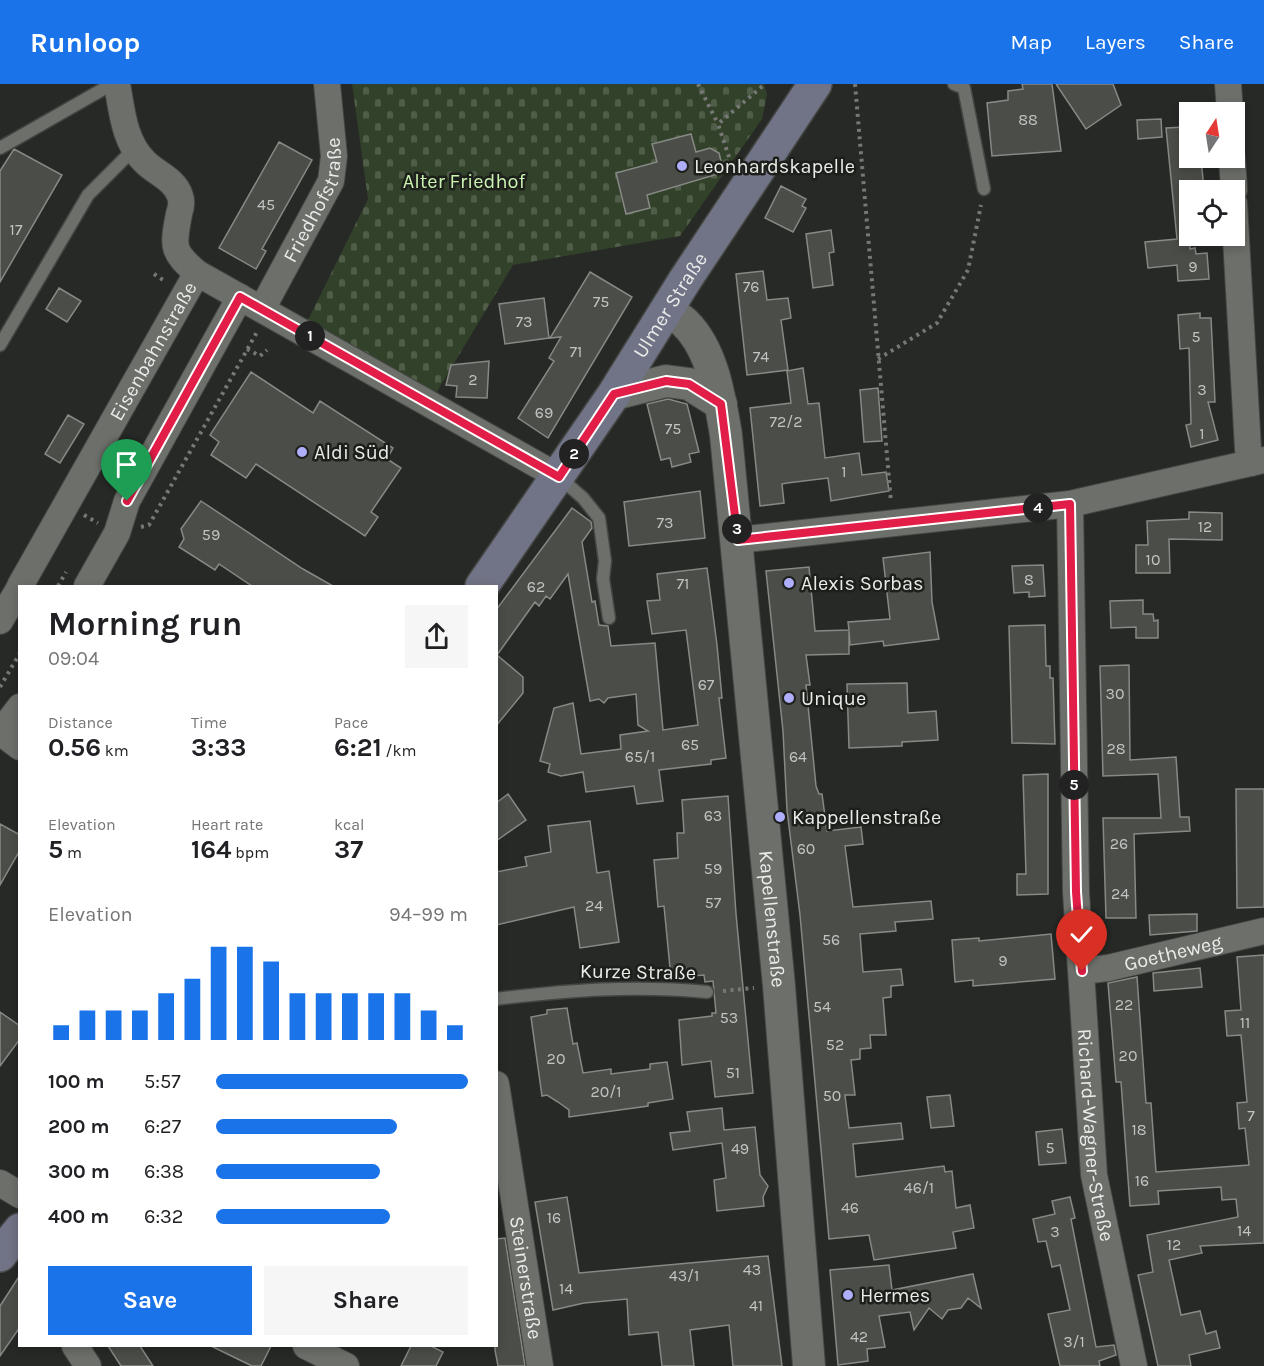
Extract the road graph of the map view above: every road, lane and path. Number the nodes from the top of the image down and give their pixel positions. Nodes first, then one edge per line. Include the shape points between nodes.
1 (115, 84) edge
2 (327, 84) edge
3 (698, 84) edge
4 (765, 84) edge
5 (815, 84) edge
6 (855, 84) edge
7 (954, 84) edge
8 (1228, 84) edge
9 (1229, 102) edge
10 (718, 124) junction
11 (0, 148) edge
12 (134, 149) junction
13 (724, 169) dead end
14 (984, 189) joint
15 (1236, 246) edge
16 (197, 273) junction
17 (154, 274) dead end
18 (170, 286) dead end
19 (256, 306) junction
20 (666, 311) junction
21 (0, 345) edge
22 (247, 349) junction
23 (267, 350) dead end
24 (878, 358) junction
25 (614, 394) junction
26 (721, 404) junction
27 (1258, 461) edge
28 (559, 477) junction
29 (1070, 504) junction
30 (893, 524) junction
31 (117, 533) junction
32 (738, 540) junction
33 (21, 585) edge
34 (88, 585) edge
35 (483, 585) edge
36 (18, 590) edge
37 (609, 618) dead end
38 (0, 621) edge
39 (18, 656) edge
40 (0, 687) edge
41 (18, 710) edge
42 (0, 733) edge
43 (18, 746) edge
44 (1264, 931) edge
45 (1082, 971) junction
46 (779, 986) junction
47 (707, 992) joint
48 (498, 999) edge
49 (498, 1097) edge
50 (0, 1183) edge
51 (18, 1194) edge
52 (76, 1347) edge
53 (308, 1347) edge
54 (88, 1366) edge
55 (346, 1366) edge
56 (540, 1366) edge
57 (809, 1366) edge
58 (1134, 1366) edge

1 - 11 lane
1 - 12 street
2 - 19 street, Friedhofstraße via 334,156 331,181
3 - 10 path
4 - 10 path
5 - 20 main road, Ulmer Straße
6 - 24 path
7 - 14 lane via 963,88
8 - 9 street
10 - 13 path via 730,160
12 - 16 street via 180,195 174,245 180,258
12 - 21 lane via 88,195
14 - 24 path via 968,270 937,323
15 - 27 street via 1247,437
16 - 19 street
16 - 33 street, Eisenbahnstraße
17 - 18 path
19 - 22 path
19 - 28 street
19 - 31 street, Friedhofstraße via 127,501
20 - 25 main road, Ulmer Straße
20 - 26 street, Kapellenstraße via 685,322 696,336
22 - 23 path via 260,356
22 - 31 path via 149,525
24 - 30 path
25 - 26 street via 666,381 689,384
25 - 28 main road, Ulmer Straße
26 - 32 street, Kapellenstraße
27 - 29 street
28 - 35 main road, Ulmer Straße
28 - 37 lane via 599,518
29 - 30 street
29 - 45 street, Richard-Wagner-Straße via 1076,892
30 - 32 street
31 - 34 street, Friedhofstraße
32 - 46 street, Kapellenstraße
36 - 38 street, Eisenbahnstraße
39 - 40 path
41 - 42 street
42 - 43 street
44 - 45 street, Goetheweg
45 - 58 street, Richard-Wagner-Straße via 1094,1175
46 - 47 path, Kurze Straße
46 - 57 street, Kapellenstraße
47 - 48 lane, Kurze Straße via 657,987 584,988
49 - 56 street, Steinerstraße
50 - 51 street
52 - 54 street
53 - 55 street

